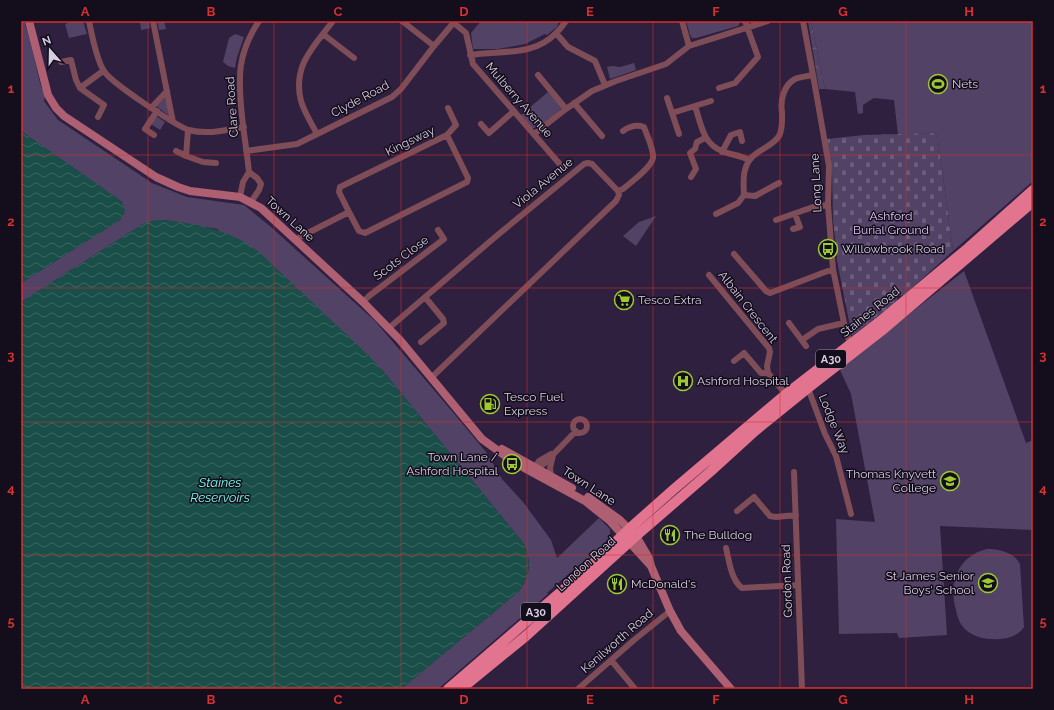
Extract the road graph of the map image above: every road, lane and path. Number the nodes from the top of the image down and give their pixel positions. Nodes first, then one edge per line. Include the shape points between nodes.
1 (29, 21) edge
2 (89, 21) edge
3 (153, 21) edge
4 (259, 21) edge
5 (333, 21) edge
6 (402, 21) edge
7 (566, 21) edge
8 (682, 21) edge
9 (768, 21) edge
10 (803, 21) edge
11 (454, 22) edge
12 (746, 24) edge
13 (556, 33) junction
14 (324, 34) junction
15 (434, 46) junction
16 (689, 46) junction
17 (470, 55) junction
18 (354, 58) dead end
19 (61, 62) dead end
20 (104, 71) junction
21 (538, 75) dead end
22 (813, 75) junction
23 (605, 85) junction
24 (80, 88) junction
25 (719, 88) dead end
26 (167, 91) junction
27 (667, 98) dead end
28 (711, 101) dead end
29 (574, 103) junction
30 (695, 106) junction
31 (448, 108) dead end
32 (154, 109) junction
33 (566, 109) junction
34 (514, 111) junction
35 (672, 113) junction
36 (98, 117) dead end
37 (173, 122) junction
38 (481, 124) dead end
39 (244, 127) junction
40 (747, 129) dead end
41 (188, 130) junction
42 (622, 131) dead end
43 (740, 132) junction
44 (317, 134) junction
45 (534, 134) junction
46 (679, 134) dead end
47 (446, 135) junction
48 (154, 136) dead end
49 (602, 136) dead end
50 (705, 138) junction
51 (742, 141) dead end
52 (246, 150) junction
53 (176, 151) dead end
54 (722, 152) junction
55 (186, 156) junction
56 (749, 160) junction
57 (216, 163) dead end
58 (564, 170) dead end
59 (249, 172) junction
60 (691, 178) dead end
61 (779, 183) dead end
62 (1033, 190) edge
63 (618, 191) junction
64 (744, 195) junction
65 (240, 196) junction
66 (251, 202) junction
67 (1033, 202) edge
68 (828, 205) junction
69 (349, 212) junction
70 (716, 214) dead end
71 (794, 214) junction
72 (776, 220) dead end
73 (793, 229) dead end
74 (438, 230) dead end
75 (296, 240) junction
76 (734, 254) dead end
77 (832, 269) junction
78 (708, 275) dead end
79 (424, 297) junction
80 (363, 302) junction
81 (789, 324) dead end
82 (844, 324) junction
83 (389, 328) junction
84 (421, 342) dead end
85 (850, 344) junction
86 (734, 361) dead end
87 (768, 373) junction
88 (432, 377) junction
89 (808, 388) junction
90 (786, 394) junction
91 (576, 431) dead end
92 (554, 452) junction
93 (535, 469) junction
94 (794, 472) dead end
95 (551, 476) junction
96 (738, 511) dead end
97 (851, 514) dead end
98 (796, 515) junction
99 (629, 535) junction
100 (726, 548) dead end
101 (798, 585) junction
102 (670, 611) junction
103 (611, 660) junction
104 (448, 689) edge
105 (461, 689) edge
106 (578, 689) edge
107 (635, 689) edge
108 (730, 689) edge
109 (802, 689) edge

1 - 65 main road, Town Lane via 48,95 64,116 166,182 202,193
2 - 20 street
3 - 26 street
4 - 39 street, Clare Road via 248,40 240,68
5 - 14 street
6 - 15 street
7 - 13 street
8 - 16 street
9 - 12 street
10 - 22 street, Long Lane
11 - 15 street, Clyde Road
11 - 17 street, Mulberry Avenue via 466,33
12 - 16 street
12 - 25 street via 758,57 735,83
13 - 17 street via 546,42 528,50
13 - 23 street via 568,47 595,61
14 - 18 street
14 - 44 street via 306,56 299,75 301,102
15 - 44 street, Clyde Road via 392,97
16 - 23 street via 666,64
17 - 34 street, Mulberry Avenue via 473,64
19 - 24 street via 71,60
20 - 24 street
20 - 32 street via 144,105
21 - 33 street
22 - 56 street via 796,79 789,84 781,101 783,123 779,135
22 - 68 street, Long Lane via 829,166
23 - 29 street
24 - 36 street via 104,106
26 - 32 street
26 - 37 street
27 - 35 street
28 - 30 street
29 - 33 street
29 - 49 street
30 - 35 street
30 - 50 street
31 - 47 street via 456,125
32 - 37 street
32 - 48 street via 145,129
33 - 45 street
34 - 38 street via 489,133
34 - 45 street, Mulberry Avenue
35 - 46 street
37 - 41 street
39 - 41 street via 206,133
39 - 52 street, Clare Road
40 - 43 street
41 - 55 street
42 - 63 street via 636,125 647,126 653,152 649,166
43 - 51 street
43 - 54 street via 731,134
44 - 52 street, Clyde Road via 297,144
45 - 58 street, Mulberry Avenue
47 - 69 street, Kingsway via 340,187
47 - 69 street, Kingsway via 468,178 467,182 365,233 359,231
50 - 54 street
50 - 60 street via 697,142 695,149 690,153 696,169
52 - 59 street, Clare Road
53 - 55 street
54 - 56 street
55 - 57 street
56 - 64 street via 743,176
59 - 65 street via 243,182
59 - 66 street, Clare Road via 261,184
61 - 64 street via 755,196
62 - 85 highway, Staines Road / A30 via 968,248
63 - 79 street, Viola Avenue via 592,164 584,164
63 - 88 street via 616,201
64 - 70 street via 738,203
65 - 66 main road, Town Lane
66 - 75 main road, Town Lane
67 - 89 highway, Staines Road / A30 via 885,328
68 - 71 street via 816,206
68 - 77 street, Long Lane
69 - 75 street
71 - 72 street
71 - 73 street via 800,227
74 - 80 street, Scots Close via 444,239
75 - 80 main road, Town Lane
76 - 77 street via 770,293
77 - 82 street, Long Lane
78 - 87 street, Albain Crescent via 768,348
79 - 83 street, Viola Avenue
79 - 84 street via 444,323
80 - 83 main road, Town Lane
81 - 82 street via 804,343 818,329
82 - 85 street, Long Lane
83 - 88 main road, Town Lane
85 - 90 highway, Staines Road / A30
86 - 87 street via 744,353 761,373
87 - 90 street
88 - 93 main road, Town Lane via 477,432
89 - 97 street, Lodge Way via 836,456
89 - 99 highway, Staines Road / A30 via 710,472
90 - 99 highway, Staines Road / A30
91 - 92 street
92 - 93 street via 539,461
92 - 95 street
93 - 95 main road, Town Lane
93 - 99 main road, Town Lane via 585,501
94 - 98 street, Gordon Road
95 - 99 main road, Town Lane via 587,497
96 - 98 street via 754,497 770,516
98 - 101 street, Gordon Road
99 - 102 main road via 649,558
99 - 104 highway, A30
99 - 105 highway, London Road / A30 via 526,636
100 - 101 street via 738,585 742,588
101 - 109 street, Gordon Road
102 - 103 street, Kenilworth Road
102 - 108 main road via 689,642
103 - 106 street, Kenilworth Road
103 - 107 street

